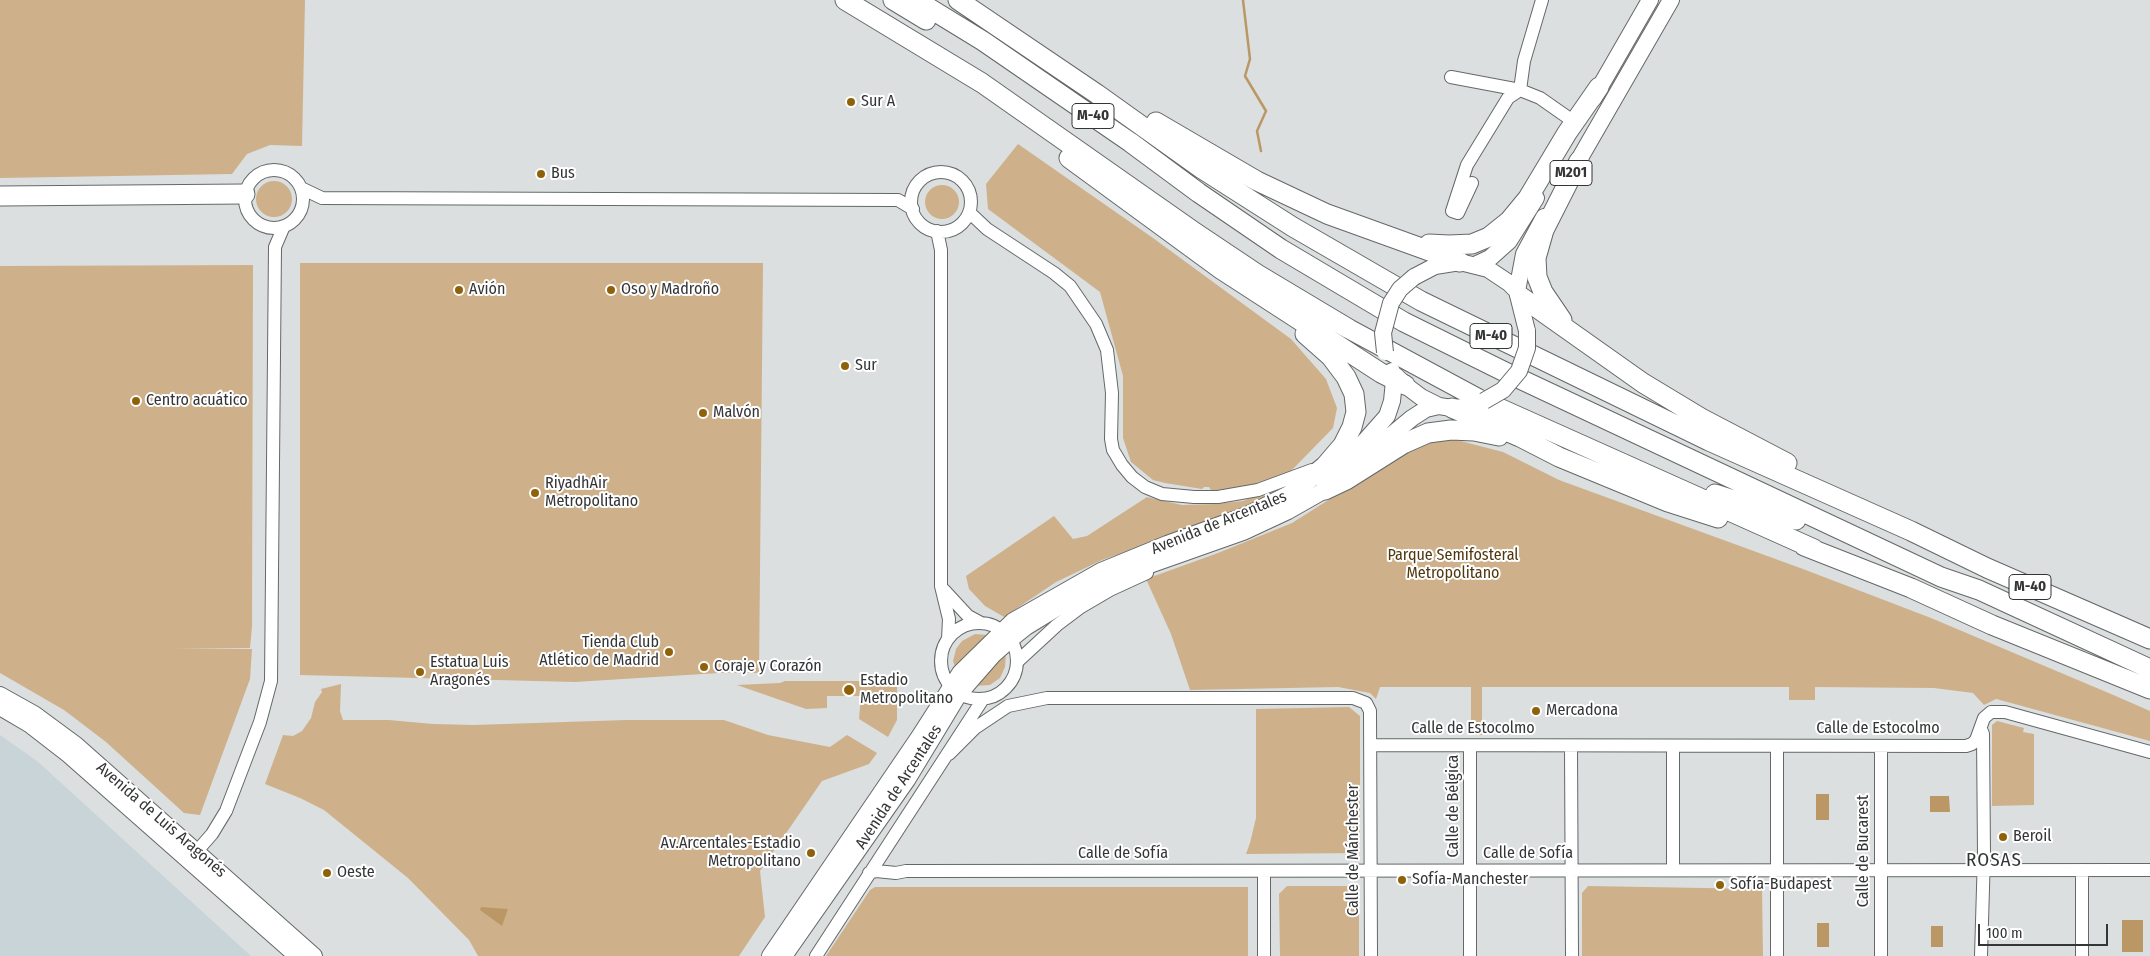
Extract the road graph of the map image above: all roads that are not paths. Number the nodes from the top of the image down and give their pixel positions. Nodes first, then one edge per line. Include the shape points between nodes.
1 (845, 0) edge
2 (893, 0) edge
3 (916, 0) edge
4 (958, 0) edge
5 (1542, 0) edge
6 (1650, 0) edge
7 (1672, 0) edge
8 (1451, 77) dead end
9 (982, 83) junction
10 (1599, 87) junction
11 (1520, 90) junction
12 (1097, 94) junction
13 (1570, 119) dead end
14 (1579, 161) junction
15 (1472, 183) dead end
16 (301, 188) junction
17 (914, 189) junction
18 (1200, 193) junction
19 (245, 194) junction
20 (0, 196) edge
21 (322, 198) junction
22 (898, 200) junction
23 (302, 206) junction
24 (913, 209) junction
25 (969, 212) junction
26 (284, 226) junction
27 (266, 227) junction
28 (950, 230) junction
29 (937, 231) junction
30 (1406, 242) junction
31 (275, 247) junction
32 (941, 250) junction
33 (1468, 263) junction
34 (1519, 294) junction
35 (1266, 300) junction
36 (1569, 329) junction
37 (1393, 378) junction
38 (1445, 407) junction
39 (1559, 457) junction
40 (1325, 466) junction
41 (1628, 466) junction
42 (1325, 490) junction
43 (1292, 493) junction
44 (1911, 531) junction
45 (1243, 532) junction
46 (1869, 543) junction
47 (1814, 549) junction
48 (941, 586) junction
49 (981, 623) junction
50 (1007, 635) junction
51 (948, 639) junction
52 (2150, 639) edge
53 (1018, 661) junction
54 (2150, 669) edge
55 (952, 687) junction
56 (2150, 689) edge
57 (0, 695) edge
58 (983, 700) junction
59 (0, 707) edge
60 (1981, 729) junction
61 (1370, 745) junction
62 (1470, 746) junction
63 (1571, 746) junction
64 (1673, 746) junction
65 (1777, 746) junction
66 (1881, 746) junction
67 (2150, 752) edge
68 (948, 754) junction
69 (895, 834) junction
70 (193, 856) junction
71 (906, 870) junction
72 (1370, 870) junction
73 (1470, 870) junction
74 (1571, 870) junction
75 (1674, 870) junction
76 (1777, 870) junction
77 (1880, 870) junction
78 (1982, 870) junction
79 (2082, 870) junction
80 (2150, 870) edge
81 (1264, 871) junction
82 (869, 873) junction
83 (297, 956) edge
84 (314, 956) edge
85 (770, 956) edge
86 (784, 956) edge
87 (816, 956) edge
88 (1264, 956) edge
89 (1371, 956) edge
90 (1470, 956) edge
91 (1572, 956) edge
92 (1777, 956) edge
93 (1880, 956) edge
94 (1981, 956) edge
95 (2082, 956) edge

1 - 9 highway
2 - 18 highway via 976,49 1063,109
3 - 18 highway, M-40 via 991,46
4 - 12 highway, M-40
5 - 11 street via 1524,61
6 - 10 main road, M201
7 - 14 main road, M201
8 - 11 street
9 - 35 highway via 1087,172
9 - 41 highway via 1257,274 1341,324 1479,399
10 - 30 highway via 1528,198 1499,229 1472,244
10 - 33 main road, M201 via 1510,242 1490,258
11 - 13 street via 1540,98
11 - 15 street via 1508,98 1467,165 1452,211 1458,213
12 - 30 highway via 1140,112 1257,181 1327,214
12 - 44 highway, M-40 via 1293,227 1422,301 1709,441
14 - 34 main road, M201 via 1532,236 1520,268
14 - 36 highway via 1544,230 1536,258 1537,277 1543,292
16 - 19 street via 289,174 271,170 253,178
16 - 21 street
16 - 23 street
17 - 22 street
17 - 24 street
17 - 25 street via 935,172 953,174 967,186
18 - 46 highway, M-40 via 1281,249 1404,322
19 - 20 highway
19 - 27 street via 247,211 258,224
21 - 22 street
21 - 23 street
22 - 24 street
23 - 26 street via 292,222
24 - 29 street via 922,224
25 - 28 street via 965,220
25 - 40 street via 987,230 1054,273 1083,302 1107,350 1113,450 1132,477 1145,487 1162,494 1194,497 1239,494 1273,486
26 - 27 street
26 - 31 street
27 - 31 street
28 - 29 street
28 - 32 street
29 - 32 street
30 - 33 highway
31 - 70 street via 271,682 260,722 226,810 212,834
32 - 48 street
33 - 34 main road via 1494,273
33 - 37 main road, bridge via 1435,266 1414,276 1400,289 1391,303 1383,333
34 - 36 highway
34 - 38 main road, bridge via 1528,348 1519,371 1503,390 1484,401 1475,405
35 - 37 highway
35 - 40 highway via 1330,358 1346,377 1354,394 1356,412 1352,427 1343,445
36 - 44 highway via 1642,383 1701,418 1844,491
37 - 38 main road via 1421,398
37 - 43 main road, Avenida de Arcentales via 1379,425 1342,461
38 - 39 highway via 1520,437
38 - 42 main road, Avenida de Arcentales via 1426,409 1412,418
39 - 42 highway via 1522,443 1474,431 1428,433
39 - 47 highway via 1668,502
40 - 43 highway
41 - 46 highway
41 - 47 highway
42 - 45 main road, Avenida de Arcentales
43 - 50 main road, Avenida de Arcentales via 1247,515 1101,571 1013,621
44 - 52 highway, M-40 via 1986,568
45 - 50 main road, Avenida de Arcentales via 1124,574
45 - 53 street, Avenida de Arcentales via 1202,554 1166,565 1110,590 1057,625
46 - 54 highway, M-40
47 - 56 highway
48 - 49 street via 968,616
48 - 51 street via 949,619
49 - 50 street
49 - 51 street via 962,627
50 - 53 street
50 - 55 main road, Avenida de Arcentales via 992,655
51 - 55 street via 941,661
53 - 58 street via 1008,687
55 - 58 street via 970,699
55 - 85 main road, Avenida de Arcentales
55 - 86 main road, Avenida de Arcentales via 907,780
57 - 70 main road, Avenida de Luis Aragonés via 34,714 76,745
58 - 68 street
59 - 70 main road, Avenida de Luis Aragonés via 29,724
60 - 66 street, Calle de Estocolmo via 1976,740 1966,746
60 - 67 street, Calle de Estocolmo via 1987,714 2005,712
60 - 78 street
61 - 62 street, Calle de Estocolmo
61 - 68 street via 1370,711 1366,703 1353,698 1047,698 1008,706 975,728
61 - 72 street, Calle de Mánchester
62 - 63 street, Calle de Estocolmo
62 - 73 street, Calle de Bélgica
63 - 64 street, Calle de Estocolmo
63 - 74 street
64 - 65 street, Calle de Estocolmo
64 - 75 street
65 - 66 street, Calle de Estocolmo
65 - 76 street
66 - 77 street, Calle de Bucarest
68 - 69 street
69 - 71 street via 889,850 890,861
69 - 82 street
70 - 83 main road, Avenida de Luis Aragonés
70 - 84 main road, Avenida de Luis Aragonés
71 - 81 street, Calle de Sofía
71 - 82 street, Calle de Sofía
72 - 73 street, Calle de Sofía
72 - 81 street, Calle de Sofía
72 - 89 street, Calle de Mánchester
73 - 74 street, Calle de Sofía
73 - 90 street, Calle de Bélgica
74 - 75 street, Calle de Sofía
74 - 91 street
75 - 76 street, Calle de Sofía
76 - 77 street, Calle de Sofía
76 - 92 street
77 - 78 street, Calle de Sofía
77 - 93 street, Calle de Bucarest
78 - 79 street, Calle de Sofía
78 - 94 street
79 - 80 street, Calle de Sofía
79 - 95 street
81 - 88 street
82 - 87 street

